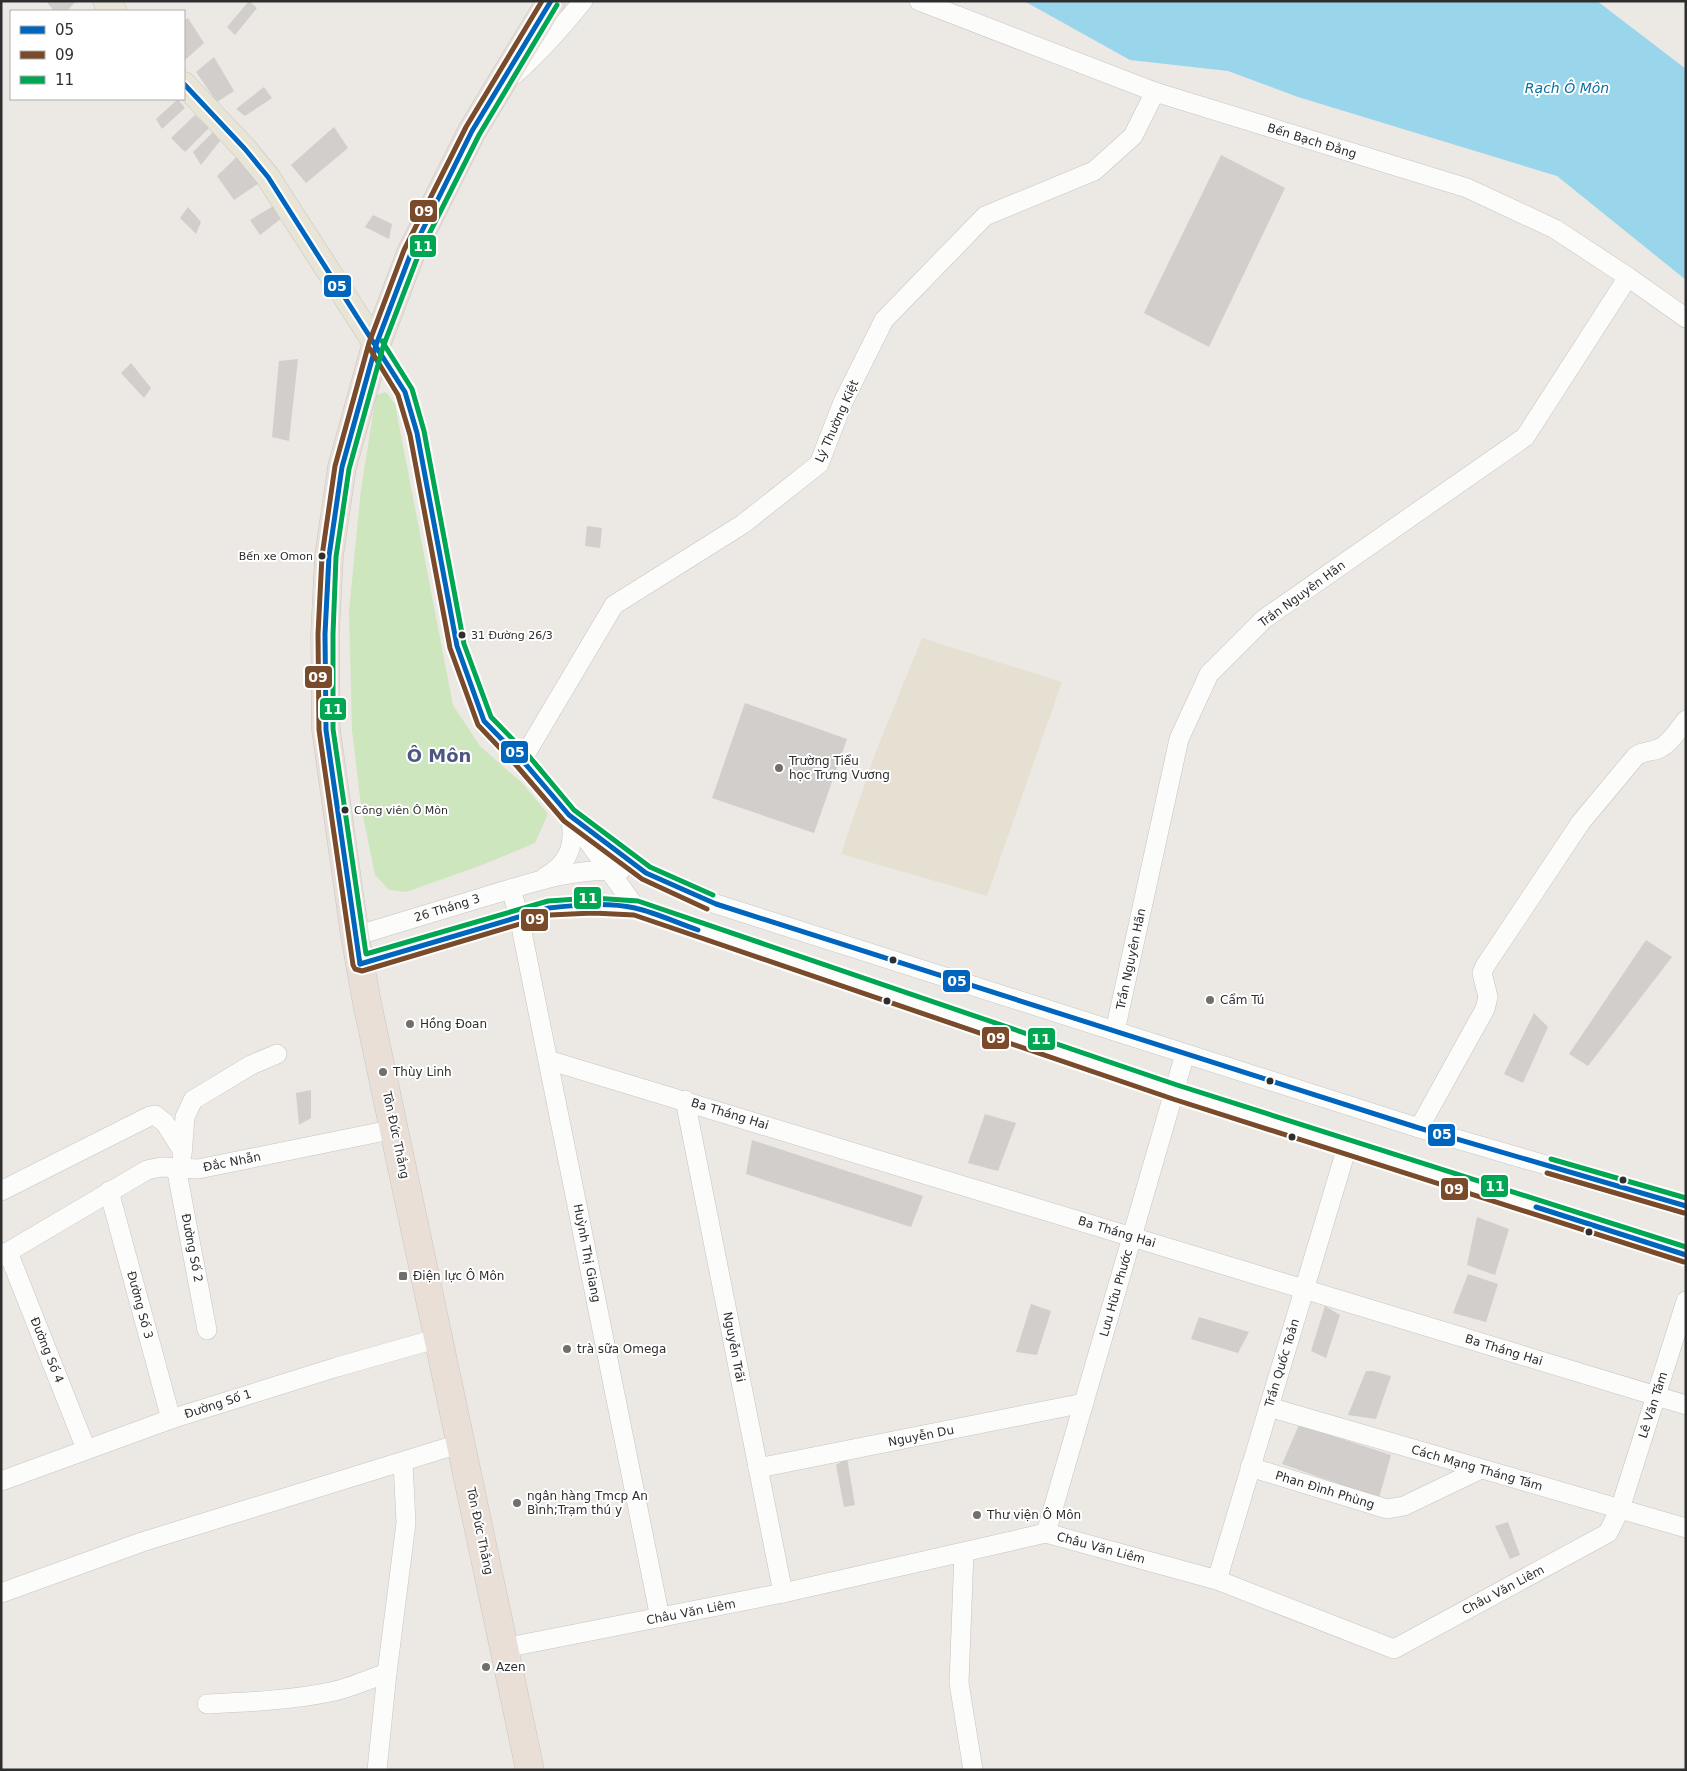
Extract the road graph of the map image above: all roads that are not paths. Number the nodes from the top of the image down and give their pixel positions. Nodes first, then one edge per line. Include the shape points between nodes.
1 (105, 1) edge
2 (551, 1) edge
3 (583, 1) edge
4 (919, 1) edge
5 (114, 10) edge
6 (185, 85) edge
7 (498, 88) junction
8 (1155, 92) junction
9 (1628, 276) junction
10 (1686, 318) edge
11 (376, 345) junction
12 (1686, 720) edge
13 (522, 760) junction
14 (569, 815) junction
15 (609, 870) junction
16 (646, 873) junction
17 (538, 881) junction
18 (511, 889) junction
19 (636, 908) junction
20 (519, 917) junction
21 (355, 936) junction
22 (360, 964) junction
23 (1115, 1031) junction
24 (277, 1054) dead end
25 (1185, 1054) junction
26 (548, 1060) junction
27 (1175, 1092) junction
28 (685, 1100) junction
29 (1419, 1128) junction
30 (395, 1129) junction
31 (1347, 1146) junction
32 (180, 1162) junction
33 (1, 1191) edge
34 (109, 1191) junction
35 (1686, 1206) edge
36 (1133, 1237) junction
37 (4, 1254) edge
38 (1686, 1255) edge
39 (1304, 1289) junction
40 (1686, 1302) edge
41 (207, 1330) dead end
42 (439, 1338) junction
43 (1656, 1396) junction
44 (1084, 1403) junction
45 (1686, 1405) edge
46 (1269, 1407) junction
47 (171, 1419) junction
48 (462, 1444) junction
49 (86, 1449) junction
50 (403, 1462) junction
51 (1250, 1467) junction
52 (758, 1468) junction
53 (1481, 1469) junction
54 (1, 1481) edge
55 (1620, 1509) junction
56 (1686, 1528) edge
57 (1046, 1533) junction
58 (964, 1552) junction
59 (1217, 1580) junction
60 (1, 1593) edge
61 (783, 1593) junction
62 (660, 1618) junction
63 (504, 1648) junction
64 (387, 1673) junction
65 (207, 1704) dead end
66 (377, 1770) edge
67 (530, 1770) edge
68 (973, 1770) edge

1 - 5 main road
2 - 7 highway, Tôn Đức Thắng
3 - 7 street via 528,62
4 - 8 street, Bến Bạch Đằng
6 - 11 main road via 268,177
7 - 11 highway, Tôn Đức Thắng via 472,131 412,253
8 - 9 street, Bến Bạch Đằng via 1466,188 1555,228
8 - 13 street, Lý Thường Kiệt via 1133,136 1094,171 985,216 884,320 843,402 819,464 743,524 614,605
9 - 10 street, Bến Bạch Đằng
9 - 23 street, Trần Nguyên Hãn via 1525,437 1264,619 1209,674 1179,739
11 - 13 street via 405,392 417,433 457,646 473,692 484,721
11 - 21 highway, Tôn Đức Thắng via 342,467 329,556 325,634 326,730
12 - 29 street via 1660,749 1636,756 1587,815 1484,966 1482,974 1488,997 1485,1009
13 - 14 street
14 - 15 street
14 - 16 street
14 - 17 street, 26 Tháng 3 via 573,834 570,851 562,865
15 - 16 street, 26 Tháng 3
15 - 17 street, 26 Tháng 3 via 573,873
15 - 19 street
16 - 23 street via 716,904
17 - 18 street, 26 Tháng 3
18 - 20 street, Huỳnh Thị Giang
18 - 21 street, 26 Tháng 3
19 - 20 street via 609,904 578,905 549,908
19 - 27 street
20 - 22 street
20 - 26 street, Huỳnh Thị Giang
21 - 22 highway, Tôn Đức Thắng
22 - 30 highway, Tôn Đức Thắng
23 - 25 street
24 - 32 street via 251,1065 192,1100 185,1117
25 - 27 street, Lưu Hữu Phước
25 - 29 street
26 - 28 street, Ba Tháng Hai
26 - 62 street, Huỳnh Thị Giang
27 - 31 street
27 - 36 street, Lưu Hữu Phước
28 - 36 street, Ba Tháng Hai
28 - 52 street, Nguyễn Trãi
29 - 35 street
30 - 32 street, Đắc Nhẫn via 198,1169
30 - 42 highway, Tôn Đức Thắng
31 - 38 street
31 - 39 street, Trần Quốc Toản
32 - 33 street via 165,1123 155,1115
32 - 34 street, Đắc Nhẫn via 147,1170
32 - 41 street, Đường Số 2
34 - 37 street, Đắc Nhẫn
34 - 47 street, Đường Số 3
36 - 39 street, Ba Tháng Hai
36 - 44 street, Lưu Hữu Phước
37 - 49 street, Đường Số 4
39 - 43 street, Ba Tháng Hai
39 - 46 street, Trần Quốc Toản
40 - 43 street, Lê Văn Tám
42 - 47 street, Đường Số 1
42 - 48 highway, Tôn Đức Thắng
43 - 45 street, Ba Tháng Hai
43 - 55 street, Lê Văn Tám
44 - 52 street, Nguyễn Du
44 - 57 street, Lưu Hữu Phước
46 - 51 street, Trần Quốc Toản
46 - 53 street, Cách Mạng Tháng Tám
47 - 49 street, Đường Số 1
48 - 50 street
48 - 63 highway, Tôn Đức Thắng
49 - 54 street, Đường Số 1
50 - 60 street via 142,1542
50 - 64 street via 406,1523
51 - 53 street, Phan Đình Phùng via 1387,1509 1404,1506
51 - 59 street, Trần Quốc Toản
52 - 61 street, Nguyễn Trãi
53 - 55 street, Cách Mạng Tháng Tám
55 - 56 street, Cách Mạng Tháng Tám
55 - 59 street, Châu Văn Liêm via 1608,1533 1394,1649
57 - 58 street, Châu Văn Liêm
57 - 59 street, Châu Văn Liêm
58 - 61 street, Châu Văn Liêm
58 - 68 street via 959,1683
61 - 62 street, Châu Văn Liêm
62 - 63 street, Châu Văn Liêm
63 - 67 highway, Tôn Đức Thắng
64 - 65 street via 336,1690 252,1702
64 - 66 street

